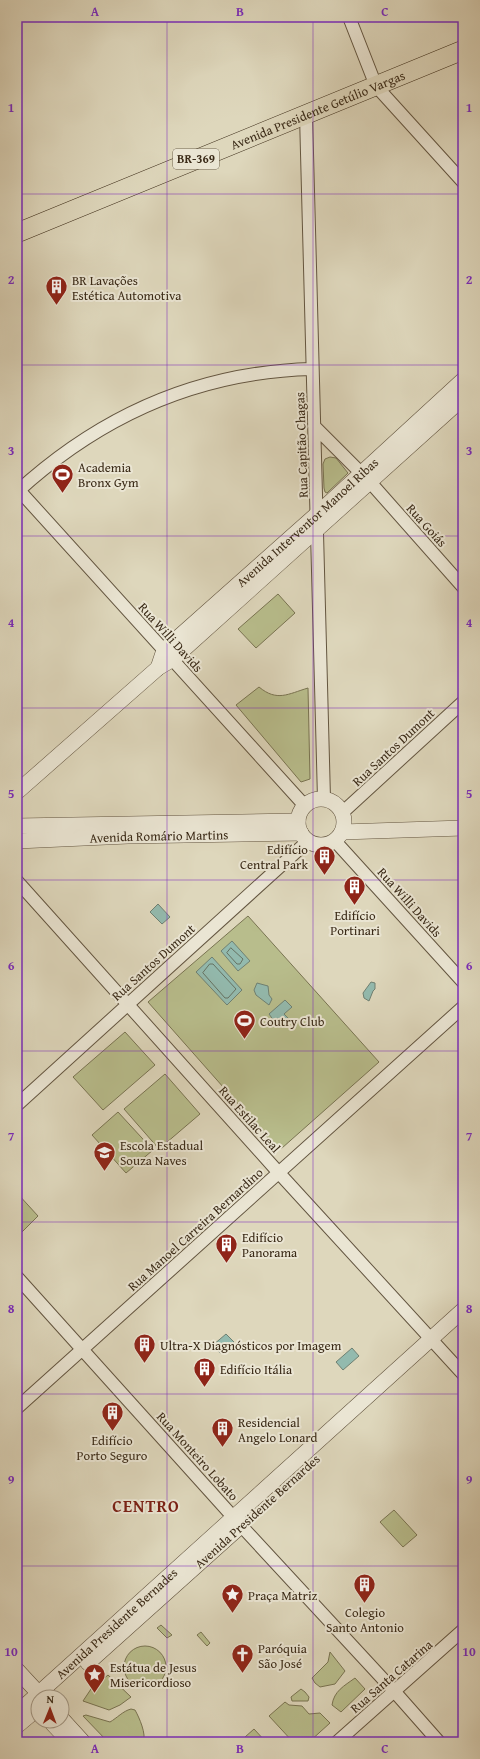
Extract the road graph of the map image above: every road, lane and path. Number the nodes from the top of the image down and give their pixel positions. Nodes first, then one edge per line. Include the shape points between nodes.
1 (349, 17) edge
2 (463, 50) edge
3 (376, 86) junction
4 (306, 115) junction
5 (463, 182) edge
6 (17, 232) edge
7 (312, 369) junction
8 (463, 380) edge
9 (463, 398) edge
10 (314, 426) junction
11 (365, 478) junction
12 (18, 490) edge
13 (317, 514) junction
14 (317, 531) junction
15 (463, 587) edge
16 (168, 655) junction
17 (463, 702) edge
18 (17, 792) edge
19 (324, 799) junction
20 (305, 806) junction
21 (463, 818) edge
22 (17, 826) edge
23 (341, 827) junction
24 (463, 828) edge
25 (128, 831) junction
26 (302, 832) junction
27 (17, 841) edge
28 (17, 881) edge
29 (463, 982) edge
30 (128, 1004) junction
31 (463, 1007) edge
32 (17, 1105) edge
33 (279, 1173) junction
34 (17, 1277) edge
35 (463, 1310) edge
36 (463, 1324) edge
37 (434, 1343) junction
38 (82, 1349) junction
39 (463, 1374) edge
40 (17, 1408) edge
41 (238, 1522) junction
42 (191, 1564) joint
43 (463, 1630) edge
44 (17, 1670) edge
45 (17, 1685) edge
46 (30, 1689) edge
47 (53, 1689) edge
48 (394, 1691) junction
49 (30, 1695) edge
50 (30, 1706) edge
51 (30, 1712) edge
52 (17, 1713) edge
53 (17, 1726) edge
54 (70, 1728) edge
55 (57, 1729) edge
56 (69, 1742) edge
57 (83, 1742) edge
58 (337, 1742) edge
59 (440, 1742) edge

1 - 3 street
2 - 3 main road, Avenida Presidente Getúlio Vargas / BR-369
3 - 4 main road, Avenida Presidente Getúlio Vargas / BR-369
3 - 5 street
4 - 6 main road, Avenida Presidente Getúlio Vargas / BR-369
4 - 7 street, Rua Capitão Chagas
7 - 10 street, Rua Capitão Chagas
7 - 12 street via 258,372 224,379 157,402 116,421 68,450
8 - 11 street, Avenida Interventor Manoel Ribas
9 - 11 street, Avenida Interventor Manoel Ribas
10 - 11 street, Rua Goiás
10 - 13 street, Rua Capitão Chagas
11 - 13 street, Avenida Interventor Manoel Ribas
11 - 14 street, Avenida Interventor Manoel Ribas
11 - 15 street, Rua Goiás
12 - 16 street, Rua Willi Davids
13 - 14 street, Rua Capitão Chagas
13 - 16 street, Avenida Interventor Manoel Ribas
14 - 16 street, Avenida Interventor Manoel Ribas
14 - 19 street, Rua Capitão Chagas
16 - 18 street, Avenida Interventor Manoel Ribas via 158,668
16 - 20 street, Rua Willi Davids
17 - 23 street, Rua Santos Dumont
19 - 20 street via 317,799
19 - 23 street via 335,803
20 - 26 street via 301,810
21 - 23 street
22 - 25 street, Avenida Romário Martins
23 - 24 street
23 - 26 street via 322,845
23 - 29 street, Rua Willi Davids
25 - 26 street, Avenida Romário Martins
25 - 27 street, Avenida Romário Martins
26 - 30 street, Rua Santos Dumont
28 - 30 street, Rua Estilac Leal
30 - 32 street, Rua Santos Dumont
30 - 33 street, Rua Estilac Leal
31 - 33 street, Rua Manoel Carreira Bernardino
33 - 37 street, Rua Estilac Leal
33 - 38 street, Rua Manoel Carreira Bernardino
34 - 38 street, Rua Monteiro Lobato
35 - 37 street, Avenida Presidente Bernardes
36 - 37 street, Avenida Presidente Bernardes
37 - 39 street, Rua Estilac Leal
37 - 41 street, Avenida Presidente Bernardes
38 - 40 street, Rua Manoel Carreira Bernardino
38 - 41 street, Rua Monteiro Lobato
41 - 42 street, Avenida Presidente Bernades
41 - 48 street, Rua Monteiro Lobato
42 - 47 street, Avenida Presidente Bernardes
43 - 48 street, Rua Santa Catarina
44 - 46 street
45 - 49 street
48 - 58 street, Rua Santa Catarina
48 - 59 street, Rua Monteiro Lobato
50 - 52 street
51 - 53 street, Avenida Presidente Bernardes
54 - 57 street
55 - 56 street

